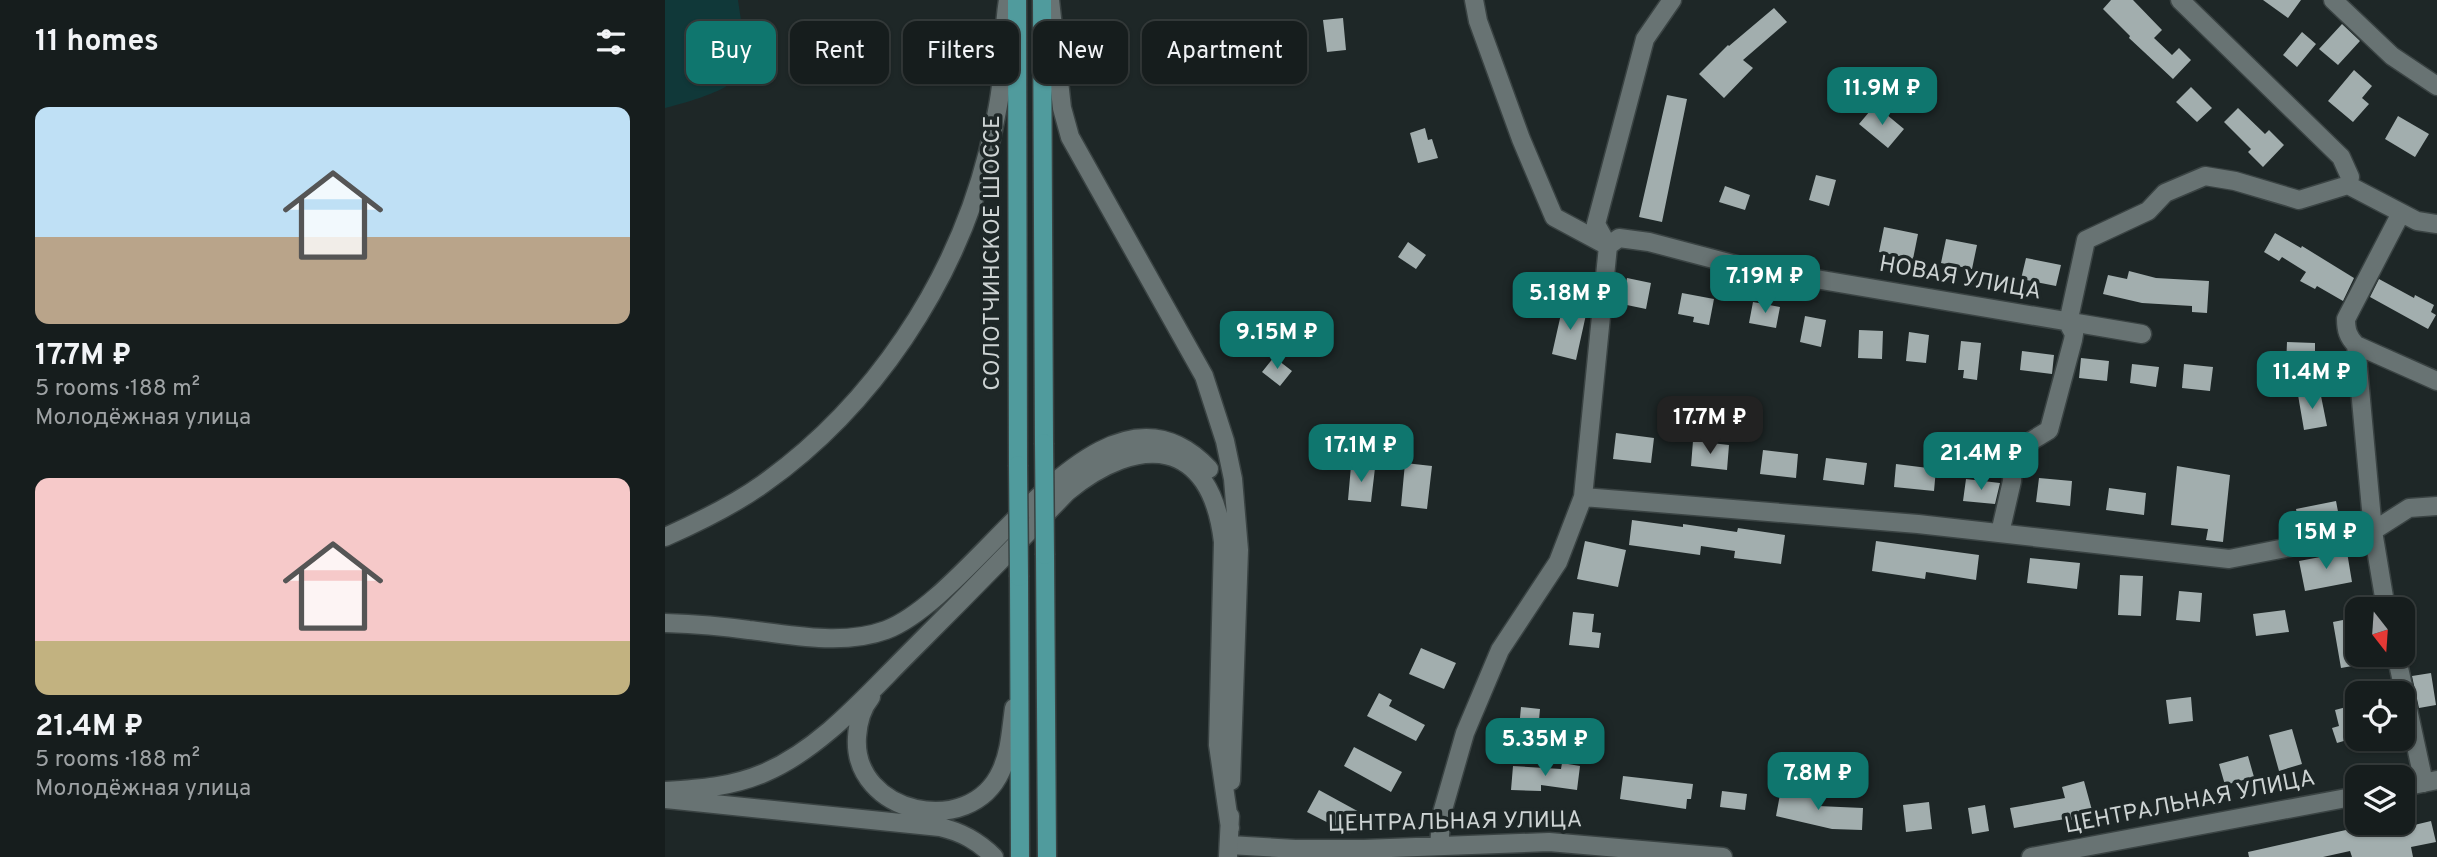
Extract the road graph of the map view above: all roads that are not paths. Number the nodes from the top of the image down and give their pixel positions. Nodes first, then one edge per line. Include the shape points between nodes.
1 (1008, 0) edge
2 (1017, 0) edge
3 (1042, 0) edge
4 (1050, 0) edge
5 (1474, 0) edge
6 (1672, 0) edge
7 (2180, 0) edge
8 (2333, 0) edge
9 (2437, 86) edge
10 (2348, 185) junction
11 (2401, 213) junction
12 (2437, 225) edge
13 (1608, 246) junction
14 (2069, 323) junction
15 (2142, 334) dead end
16 (2355, 345) junction
17 (2437, 382) edge
18 (1583, 496) junction
19 (2437, 506) edge
20 (2373, 531) junction
21 (2000, 533) junction
22 (665, 537) edge
23 (1239, 551) junction
24 (2384, 597) edge
25 (665, 616) edge
26 (665, 622) edge
27 (738, 628) junction
28 (2400, 667) edge
29 (887, 675) junction
30 (1019, 681) junction
31 (2431, 782) edge
32 (665, 791) edge
33 (2345, 798) edge
34 (665, 799) edge
35 (1229, 843) edge
36 (1439, 845) junction
37 (995, 857) edge
38 (1020, 857) edge
39 (1047, 857) edge
40 (1723, 857) edge
41 (2031, 857) edge

1 - 22 street via 1000,93 979,187 921,313 878,372 824,433 727,508
2 - 30 main road, СОЛОТЧИНСКОЕ ШОССЕ, bridge
3 - 39 main road, bridge
4 - 23 street via 1062,108 1070,137 1207,385 1233,479
5 - 13 street via 1518,130 1554,217
6 - 13 street via 1644,39 1606,184 1596,224
7 - 10 street via 2341,157 2350,177
8 - 9 street via 2392,56
10 - 11 street
10 - 14 street via 2299,200 2205,176 2165,193 2148,211 2086,240
11 - 12 street
11 - 16 street via 2346,319 2347,334
13 - 14 street, НОВАЯ УЛИЦА via 1619,238 1649,242 1745,267
13 - 18 street
14 - 15 street, НОВАЯ УЛИЦА
14 - 21 street via 2073,341 2052,423 2047,433 2015,452
16 - 17 street
16 - 20 street
18 - 21 street
18 - 36 street via 1558,562 1500,650 1465,733 1442,813
19 - 20 street via 2409,508
20 - 21 street via 2229,559
20 - 24 street
23 - 27 street via 1227,499 1212,473 1177,444 1136,438 1104,448 1075,465 940,596 905,621 874,634 845,638
23 - 35 street
25 - 27 street
26 - 27 street
28 - 31 street
29 - 30 street via 860,715 857,745 862,767 886,797 939,812 975,802 994,784 1006,759
29 - 32 street via 828,731 784,763 740,782
29 - 35 street via 1083,480 1113,462 1141,454 1179,460 1204,480 1221,519 1218,745
30 - 38 main road
33 - 41 street, ЦЕНТРАЛЬНАЯ УЛИЦА
34 - 37 street via 940,827 971,838
35 - 36 street, ЦЕНТРАЛЬНАЯ УЛИЦА via 1336,849
36 - 40 street, ЦЕНТРАЛЬНАЯ УЛИЦА via 1549,842

